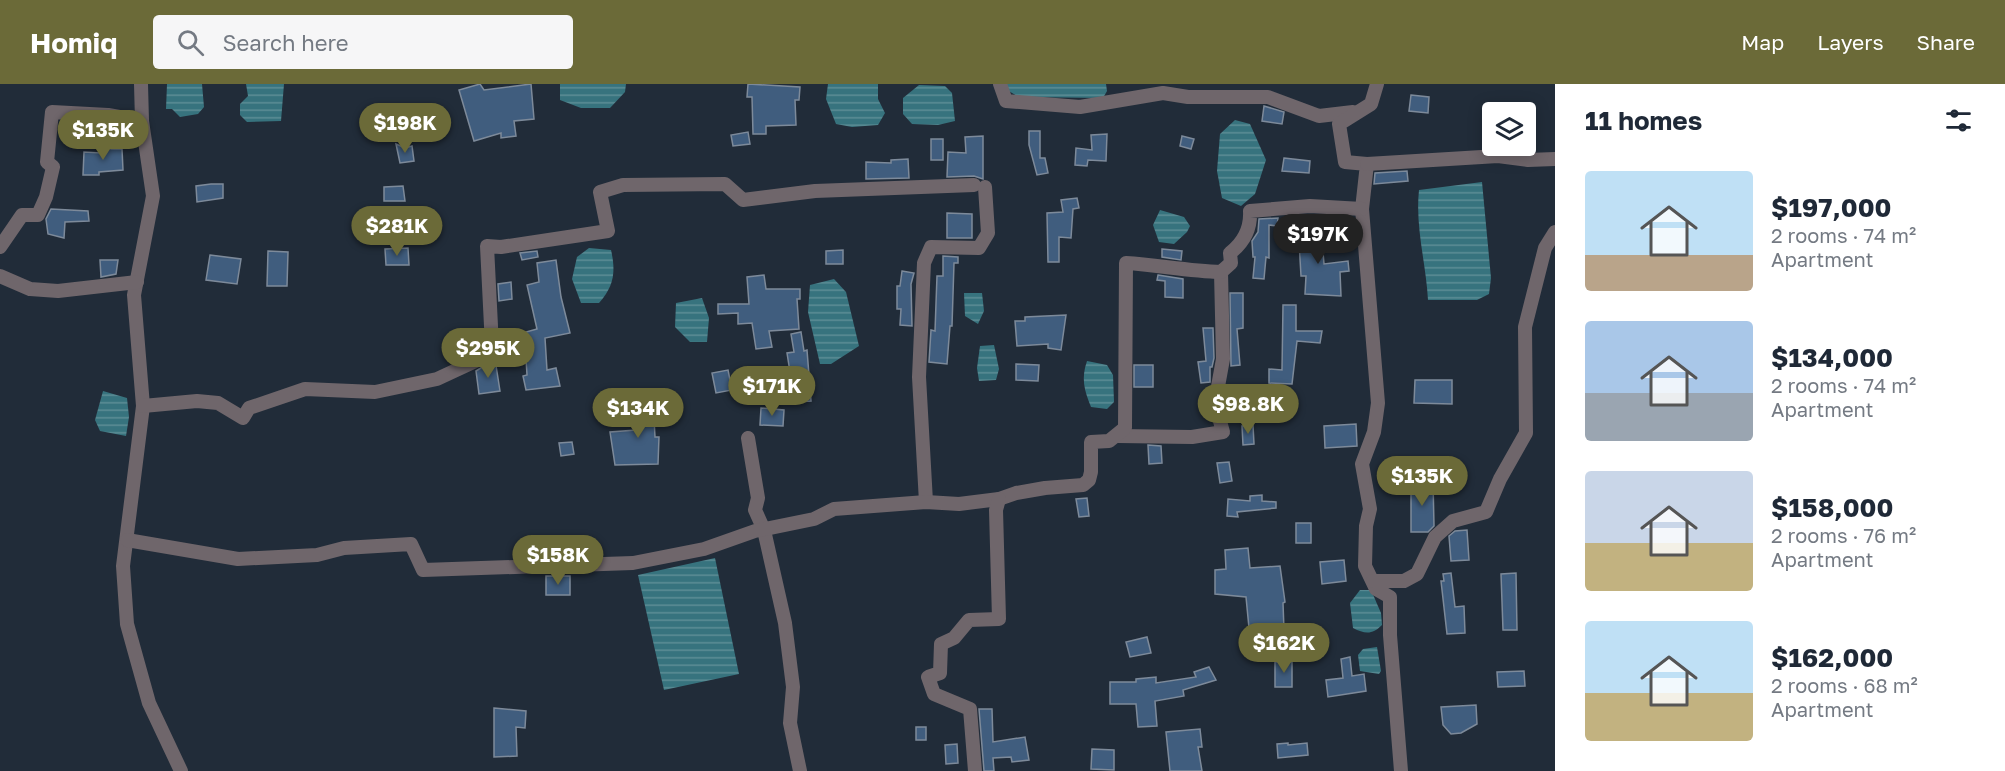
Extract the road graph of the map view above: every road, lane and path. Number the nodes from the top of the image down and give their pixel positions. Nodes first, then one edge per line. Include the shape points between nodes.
1 (141, 84) edge
2 (1000, 84) edge
3 (1179, 84) edge
4 (1377, 84) edge
5 (1188, 97) junction
6 (1371, 104) junction
7 (142, 121) junction
8 (1555, 159) edge
9 (1367, 164) junction
10 (1362, 209) junction
11 (1555, 232) edge
12 (0, 247) edge
13 (1221, 272) junction
14 (0, 276) edge
15 (137, 282) junction
16 (143, 406) junction
17 (1118, 436) junction
18 (748, 438) dead end
19 (999, 499) junction
20 (926, 502) junction
21 (764, 530) junction
22 (127, 540) junction
23 (1373, 581) junction
24 (181, 771) edge
25 (800, 771) edge
26 (975, 771) edge
27 (1401, 771) edge

1 - 7 street
2 - 5 street via 1006,101 1048,105 1080,106 1163,93
3 - 5 street
4 - 6 street
5 - 6 street via 1268,97 1319,116 1348,115
6 - 9 street via 1339,124 1345,162
7 - 12 street via 52,112 47,162 53,166 46,197 38,214 22,215
7 - 15 street via 153,196
8 - 9 street via 1498,156
9 - 10 street
10 - 13 street via 1310,206 1250,212 1242,244 1230,253 1231,263
10 - 23 street via 1378,403 1374,432 1362,464 1370,509 1365,566
11 - 23 street via 1545,248 1525,327 1527,433 1486,512 1453,521 1435,537 1417,574 1404,581
13 - 17 street via 1223,359 1215,403 1223,432 1192,437
13 - 17 street via 1125,263 1125,428
14 - 15 street via 30,289 58,291
15 - 16 street via 134,295
16 - 20 street via 218,403 243,418 249,408 305,389 375,392 436,379 454,371 480,359 492,346 487,246 608,231 600,192 622,185 725,184 743,200 889,186 979,186 988,233 979,248 931,247 924,263 919,377
16 - 22 street
17 - 19 street via 1091,442 1089,480 1083,485 1045,488
18 - 21 street via 758,498 755,510
19 - 20 street via 959,504
19 - 26 street via 999,619 969,620 963,624 954,638 941,644 940,673 928,677 934,694 970,708
20 - 21 street via 834,509 814,519
21 - 22 street via 704,549 633,563 423,570 411,544 238,559
21 - 25 street via 785,623 793,687 790,723
22 - 24 street via 123,566 127,624 149,703
23 - 27 street via 1376,589 1390,597

